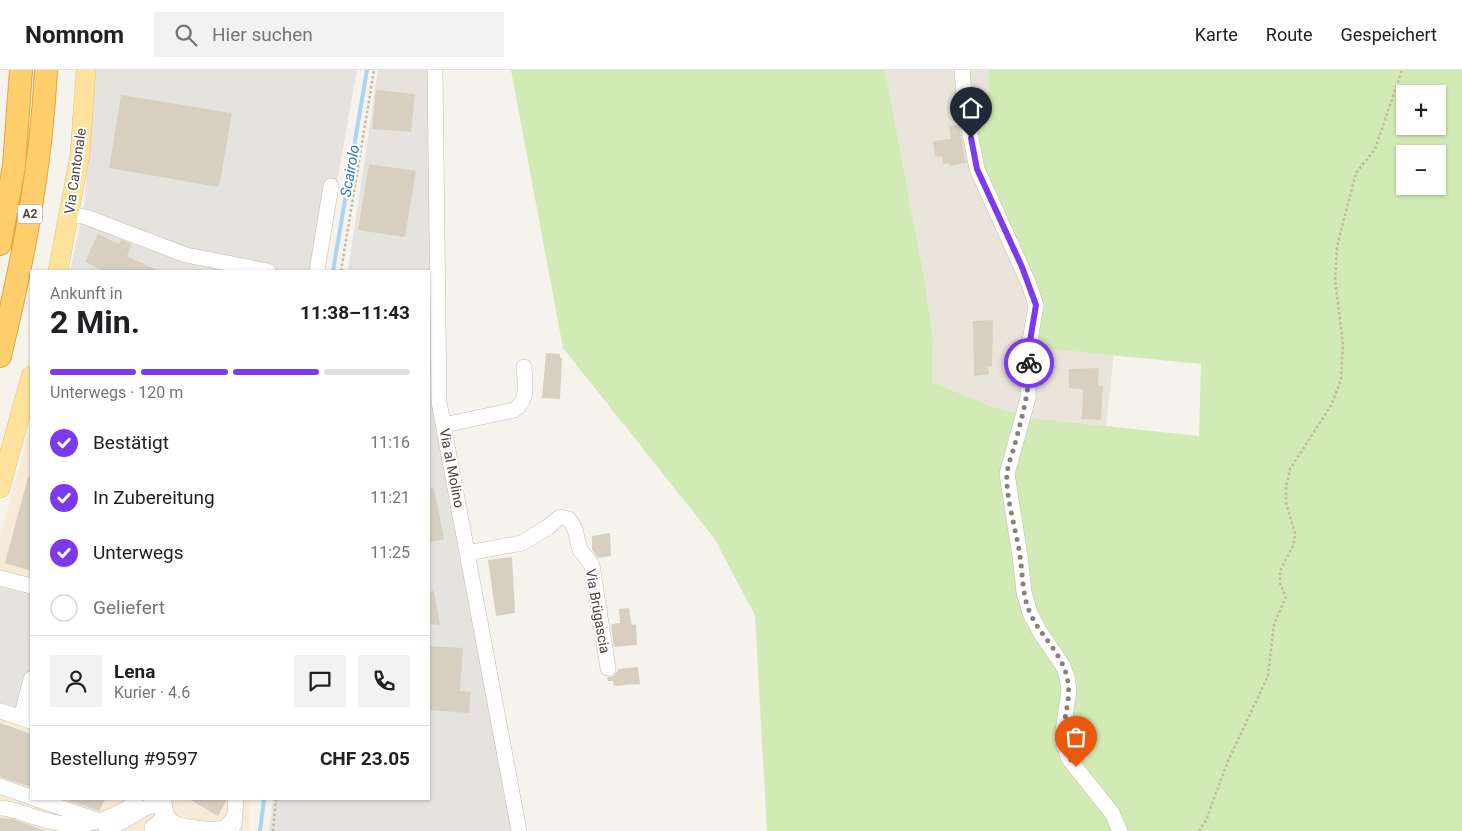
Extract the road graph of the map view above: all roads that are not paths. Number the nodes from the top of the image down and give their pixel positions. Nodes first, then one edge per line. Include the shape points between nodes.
1 (21, 70) edge
2 (46, 70) edge
3 (86, 70) edge
4 (436, 70) edge
5 (962, 70) edge
6 (331, 186) dead end
7 (70, 214) junction
8 (0, 244) edge
9 (58, 270) edge
10 (263, 270) edge
11 (317, 270) edge
12 (0, 356) edge
13 (524, 367) dead end
14 (30, 380) edge
15 (434, 401) edge
16 (444, 425) junction
17 (0, 488) edge
18 (468, 553) junction
19 (0, 578) edge
20 (30, 586) edge
21 (608, 668) dead end
22 (30, 693) edge
23 (0, 711) edge
24 (28, 720) edge
25 (0, 786) edge
26 (30, 797) edge
27 (38, 800) edge
28 (134, 800) edge
29 (236, 800) edge
30 (164, 804) edge
31 (3, 808) edge
32 (234, 824) edge
33 (180, 826) junction
34 (104, 828) edge
35 (147, 830) edge
36 (217, 830) edge
37 (519, 831) edge
38 (1120, 831) edge

1 - 8 highway, A2 via 14,166
2 - 12 highway, A2 via 36,181
3 - 7 main road, Via Cantonale via 80,154
4 - 15 street, Via al Molino
5 - 38 street via 965,108 977,169 1036,305 1029,347 1028,398 1007,474 1024,592 1030,613 1064,666 1067,677 1069,690 1063,731 1069,758 1112,813
6 - 11 street
7 - 9 main road, Via Cantonale
7 - 10 street via 86,217 186,255
13 - 16 street via 525,390 520,406
14 - 17 main road
15 - 16 street, Via al Molino
16 - 18 street, Via al Molino
18 - 21 street, Via Brügascia via 522,543 560,517 569,519 580,550 592,565
18 - 37 street, Via al Molino
19 - 20 street
22 - 24 street
23 - 24 street
25 - 26 street
27 - 34 street
28 - 34 street
29 - 32 street
30 - 33 street via 170,819
30 - 34 street via 147,807 134,817
30 - 35 street via 162,819
31 - 34 street via 67,826
32 - 36 street
33 - 35 street
33 - 36 street

